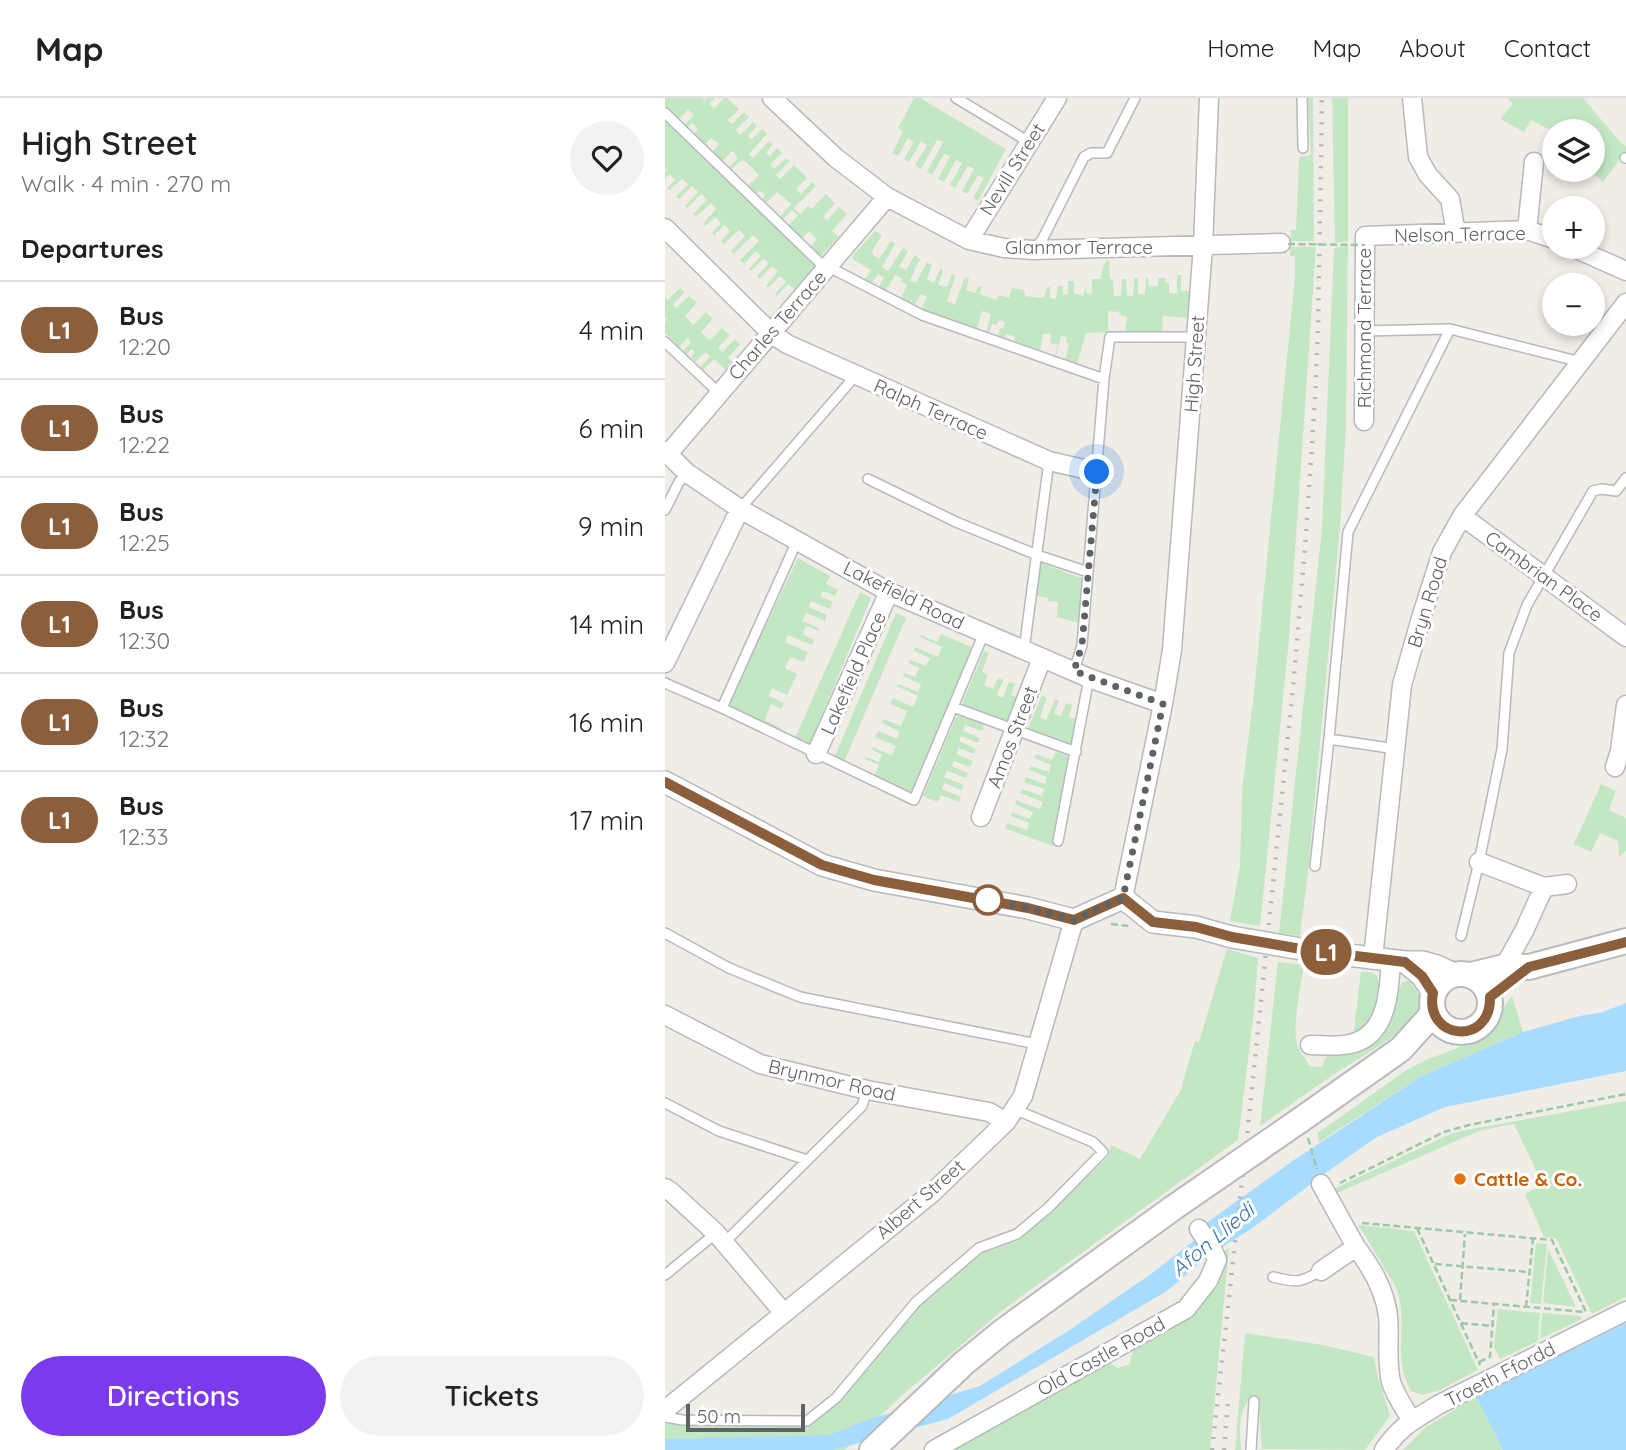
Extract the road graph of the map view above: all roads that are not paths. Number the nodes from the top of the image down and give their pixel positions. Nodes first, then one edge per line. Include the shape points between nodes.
1 (772, 98) edge
2 (956, 98) edge
3 (1057, 98) edge
4 (1135, 98) edge
5 (1209, 98) edge
6 (1302, 98) edge
7 (1412, 98) edge
8 (665, 113) edge
9 (1029, 142) junction
10 (1303, 148) dead end
11 (1534, 162) dead end
12 (887, 197) junction
13 (665, 228) edge
14 (1527, 230) junction
15 (1456, 233) junction
16 (1542, 235) edge
17 (968, 240) junction
18 (1365, 240) joint
19 (1285, 243) road end
20 (1203, 246) junction
21 (1033, 250) junction
22 (1599, 259) edge
23 (827, 267) junction
24 (1626, 271) edge
25 (1626, 303) edge
26 (1450, 329) junction
27 (1364, 331) junction
28 (771, 333) junction
29 (1197, 337) junction
30 (665, 342) edge
31 (1581, 362) junction
32 (856, 375) junction
33 (1104, 379) junction
34 (719, 393) junction
35 (1364, 421) dead end
36 (666, 452) edge
37 (1049, 461) junction
38 (1097, 472) junction
39 (687, 473) junction
40 (1626, 478) edge
41 (868, 479) dead end
42 (740, 509) junction
43 (665, 510) edge
44 (1462, 516) junction
45 (797, 541) junction
46 (1037, 555) junction
47 (1088, 572) junction
48 (1544, 576) junction
49 (889, 592) junction
50 (984, 633) junction
51 (1626, 637) edge
52 (1024, 650) junction
53 (1042, 658) junction
54 (665, 663) edge
55 (1082, 675) junction
56 (665, 683) edge
57 (1163, 704) junction
58 (1626, 705) edge
59 (722, 708) junction
60 (953, 708) junction
61 (1014, 729) junction
62 (1329, 739) junction
63 (1396, 749) junction
64 (1076, 751) junction
65 (816, 754) junction
66 (1621, 758) edge
67 (665, 782) edge
68 (981, 817) dead end
69 (1058, 841) dead end
70 (1479, 862) junction
71 (1315, 866) dead end
72 (1567, 884) dead end
73 (1544, 887) junction
74 (1123, 898) junction
75 (1074, 920) junction
76 (1524, 931) junction
77 (665, 933) edge
78 (1461, 936) dead end
79 (1626, 942) edge
80 (1390, 960) junction
81 (1533, 966) junction
82 (1504, 967) junction
83 (1462, 975) junction
84 (1490, 997) junction
85 (1433, 1002) junction
86 (665, 1016) edge
87 (1452, 1031) junction
88 (1037, 1044) junction
89 (1310, 1045) dead end
90 (1401, 1049) junction
91 (867, 1090) junction
92 (665, 1103) edge
93 (1010, 1116) junction
94 (807, 1160) junction
95 (665, 1188) edge
96 (1323, 1188) road end
97 (1199, 1230) dead end
98 (720, 1238) junction
99 (1356, 1247) junction
100 (1321, 1271) joint
101 (665, 1275) edge
102 (1273, 1277) dead end
103 (1626, 1311) edge
104 (783, 1312) junction
105 (1254, 1401) dead end
106 (665, 1409) edge
107 (665, 1417) edge
108 (1412, 1421) junction
109 (872, 1450) edge
110 (934, 1450) edge
111 (1251, 1450) edge
112 (1384, 1450) edge

1 - 12 street, Glanmor Terrace via 836,158
2 - 9 lane
3 - 9 street, Nevill Street
4 - 21 lane via 1107,153 1084,157
5 - 20 street, High Street
6 - 10 lane
7 - 15 street via 1418,157 1450,199
8 - 23 lane
9 - 17 street, Nevill Street
11 - 14 street
12 - 17 street, Glanmor Terrace
12 - 23 street, Charles Terrace
13 - 28 street, Ralph Terrace
14 - 15 street, Nelson Terrace
14 - 16 street, Nelson Terrace
15 - 18 street, Nelson Terrace
17 - 21 street, Glanmor Terrace
18 - 27 street, Richmond Terrace
19 - 20 street, Glanmor Terrace
20 - 21 street, Glanmor Terrace
20 - 29 street, High Street
22 - 24 street
23 - 28 street, Charles Terrace
23 - 33 lane via 922,315
25 - 31 street, Bryn Road
26 - 27 lane
26 - 31 lane
26 - 62 lane via 1347,532
27 - 35 street, Richmond Terrace
28 - 32 street, Ralph Terrace
28 - 34 street, Charles Terrace
29 - 33 lane via 1109,338
29 - 57 street, High Street via 1172,650
30 - 34 lane
31 - 44 street, Bryn Road
32 - 37 street, Ralph Terrace
32 - 42 lane
33 - 38 lane
34 - 36 street, Charles Terrace
36 - 39 street, Lakefield Road
37 - 38 street, Ralph Terrace
37 - 46 lane
38 - 47 lane
39 - 42 street, Lakefield Road
39 - 43 lane
40 - 48 lane via 1616,491 1593,491
41 - 46 lane
42 - 45 street, Lakefield Road
42 - 54 street
44 - 48 street, Cambrian Place
44 - 63 street, Bryn Road via 1442,552 1420,618 1402,685
45 - 49 street, Lakefield Road
45 - 59 lane
46 - 47 lane
46 - 52 lane
47 - 55 lane
48 - 51 street, Cambrian Place
48 - 70 lane via 1509,653 1502,749
49 - 50 street, Lakefield Road
49 - 65 street, Lakefield Place
50 - 52 street, Lakefield Road
50 - 60 lane
52 - 53 street, Lakefield Road
53 - 55 street, Lakefield Road
53 - 61 street, Amos Street
55 - 57 street, Lakefield Road
55 - 64 lane
56 - 59 lane
57 - 74 street, High Street
58 - 66 street
59 - 65 lane
60 - 61 lane
60 - 65 lane via 914,800
61 - 64 lane
61 - 68 street, Amos Street
62 - 63 lane
62 - 71 lane
63 - 80 street, Bryn Road
64 - 69 lane
67 - 75 street via 822,865 874,880
70 - 73 street
70 - 78 lane
72 - 73 street
73 - 76 street
74 - 75 street
74 - 80 street, bridge via 1153,922
75 - 88 street, Albert Street
76 - 81 street
76 - 82 street
77 - 88 lane via 729,968 800,997
79 - 81 main road
80 - 83 street via 1423,962
80 - 85 street via 1422,976
80 - 89 street, Bryn Road via 1388,1003 1363,1040
81 - 82 main road
81 - 84 main road
82 - 83 main road
83 - 84 main road via 1479,980
83 - 85 main road via 1444,978
84 - 87 main road via 1481,1025
85 - 87 main road via 1437,1019
85 - 90 main road via 1428,1019
86 - 91 street, Brynmor Road via 760,1063
87 - 90 main road
88 - 93 street, Albert Street via 1023,1096
90 - 109 main road, bridge via 1303,1126 1173,1208 1013,1324 964,1363
91 - 93 street, Brynmor Road
91 - 94 lane via 862,1106
92 - 94 lane via 719,1131
93 - 104 street, Albert Street via 932,1193
93 - 107 lane via 1093,1142 1103,1152 1017,1234 979,1248 916,1302 836,1398 807,1421
94 - 98 lane
95 - 98 street
96 - 99 street
97 - 110 street, Old Castle Road via 1217,1260 1187,1309
98 - 101 lane
98 - 104 street
99 - 100 street
99 - 108 street via 1385,1296 1391,1384
100 - 102 lane via 1303,1282
103 - 108 street, Traeth Ffordd via 1589,1320
104 - 106 street, Albert Street
105 - 111 lane
108 - 112 street, Traeth Ffordd

